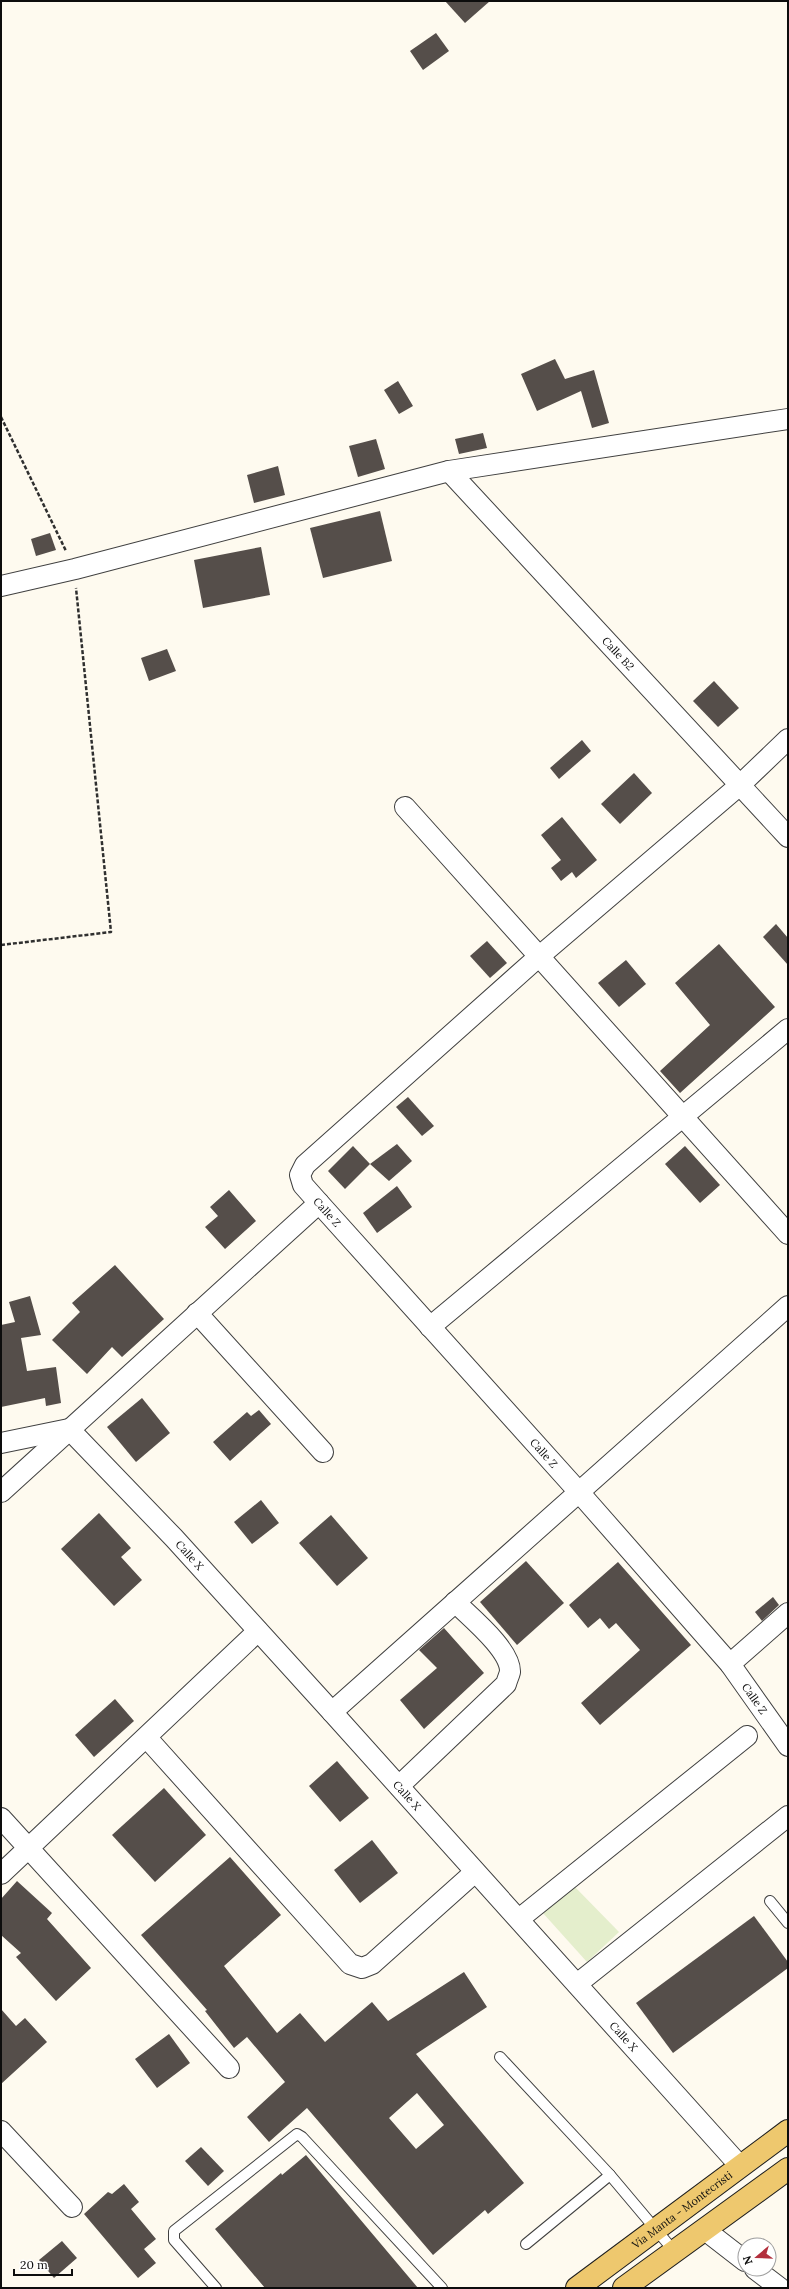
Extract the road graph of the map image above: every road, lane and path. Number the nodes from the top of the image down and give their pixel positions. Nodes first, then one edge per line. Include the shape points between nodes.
1 (1, 416) edge
2 (788, 419) edge
3 (449, 471) junction
4 (75, 569) junction
5 (1, 586) edge
6 (788, 739) edge
7 (740, 785) junction
8 (405, 807) dead end
9 (788, 837) edge
10 (1, 945) edge
11 (539, 957) junction
12 (788, 1029) edge
13 (683, 1117) junction
14 (319, 1203) junction
15 (788, 1234) edge
16 (788, 1306) edge
17 (197, 1313) junction
18 (430, 1327) junction
19 (69, 1429) junction
20 (1, 1443) edge
21 (323, 1452) dead end
22 (578, 1491) junction
23 (1, 1492) edge
24 (455, 1602) junction
25 (788, 1613) edge
26 (258, 1632) junction
27 (730, 1664) junction
28 (332, 1712) junction
29 (747, 1736) dead end
30 (146, 1738) junction
31 (788, 1746) edge
32 (399, 1786) junction
33 (788, 1816) edge
34 (1, 1818) edge
35 (29, 1847) junction
36 (475, 1872) junction
37 (1, 1874) edge
38 (770, 1901) dead end
39 (519, 1919) junction
40 (788, 1923) edge
41 (577, 1984) junction
42 (500, 2057) dead end
43 (229, 2068) dead end
44 (1, 2131) edge
45 (788, 2131) edge
46 (740, 2166) junction
47 (788, 2169) edge
48 (610, 2175) junction
49 (72, 2207) dead end
50 (657, 2229) junction
51 (705, 2230) junction
52 (526, 2244) dead end
53 (674, 2251) junction
54 (737, 2255) edge
55 (766, 2277) edge
56 (216, 2288) edge
57 (442, 2288) edge
58 (577, 2288) edge
59 (624, 2288) edge
60 (780, 2288) edge

1 - 4 path
2 - 3 street
3 - 4 street
3 - 7 street, Calle B2
4 - 5 street
4 - 10 path via 111,932
6 - 7 street
7 - 9 street, Calle B2
7 - 11 street
8 - 11 street
11 - 13 street
11 - 14 street, Calle Z via 305,1165 300,1175 303,1185
12 - 13 street
13 - 15 street
13 - 18 street
14 - 17 street
14 - 18 street, Calle Z
16 - 22 street
17 - 19 street
17 - 21 street
18 - 22 street, Calle Z
19 - 20 street
19 - 23 street
19 - 26 street, Calle X via 174,1538
22 - 24 street
22 - 27 street, Calle Z
24 - 28 street
24 - 32 street via 497,1644 507,1660 510,1672 506,1684
25 - 27 street
26 - 28 street, Calle X
26 - 30 street
27 - 31 street, Calle Z
28 - 32 street, Calle X
29 - 39 street
30 - 35 street
30 - 36 street via 350,1964 362,1968 372,1964
32 - 36 street, Calle X
33 - 41 street
34 - 35 street
35 - 37 street
35 - 43 street
36 - 39 street, Calle X
38 - 40 lane
39 - 41 street, Calle X
41 - 46 street, Calle X
42 - 48 lane
44 - 49 street
45 - 46 main road, Vía Manta - Montecristi
46 - 50 main road, Vía Manta - Montecristi
47 - 51 main road
48 - 50 lane
48 - 52 lane
50 - 53 lane
50 - 58 main road, Vía Manta - Montecristi
51 - 53 main road
51 - 54 street
53 - 59 main road
55 - 60 street
56 - 57 lane via 174,2240 174,2231 295,2134 302,2137

